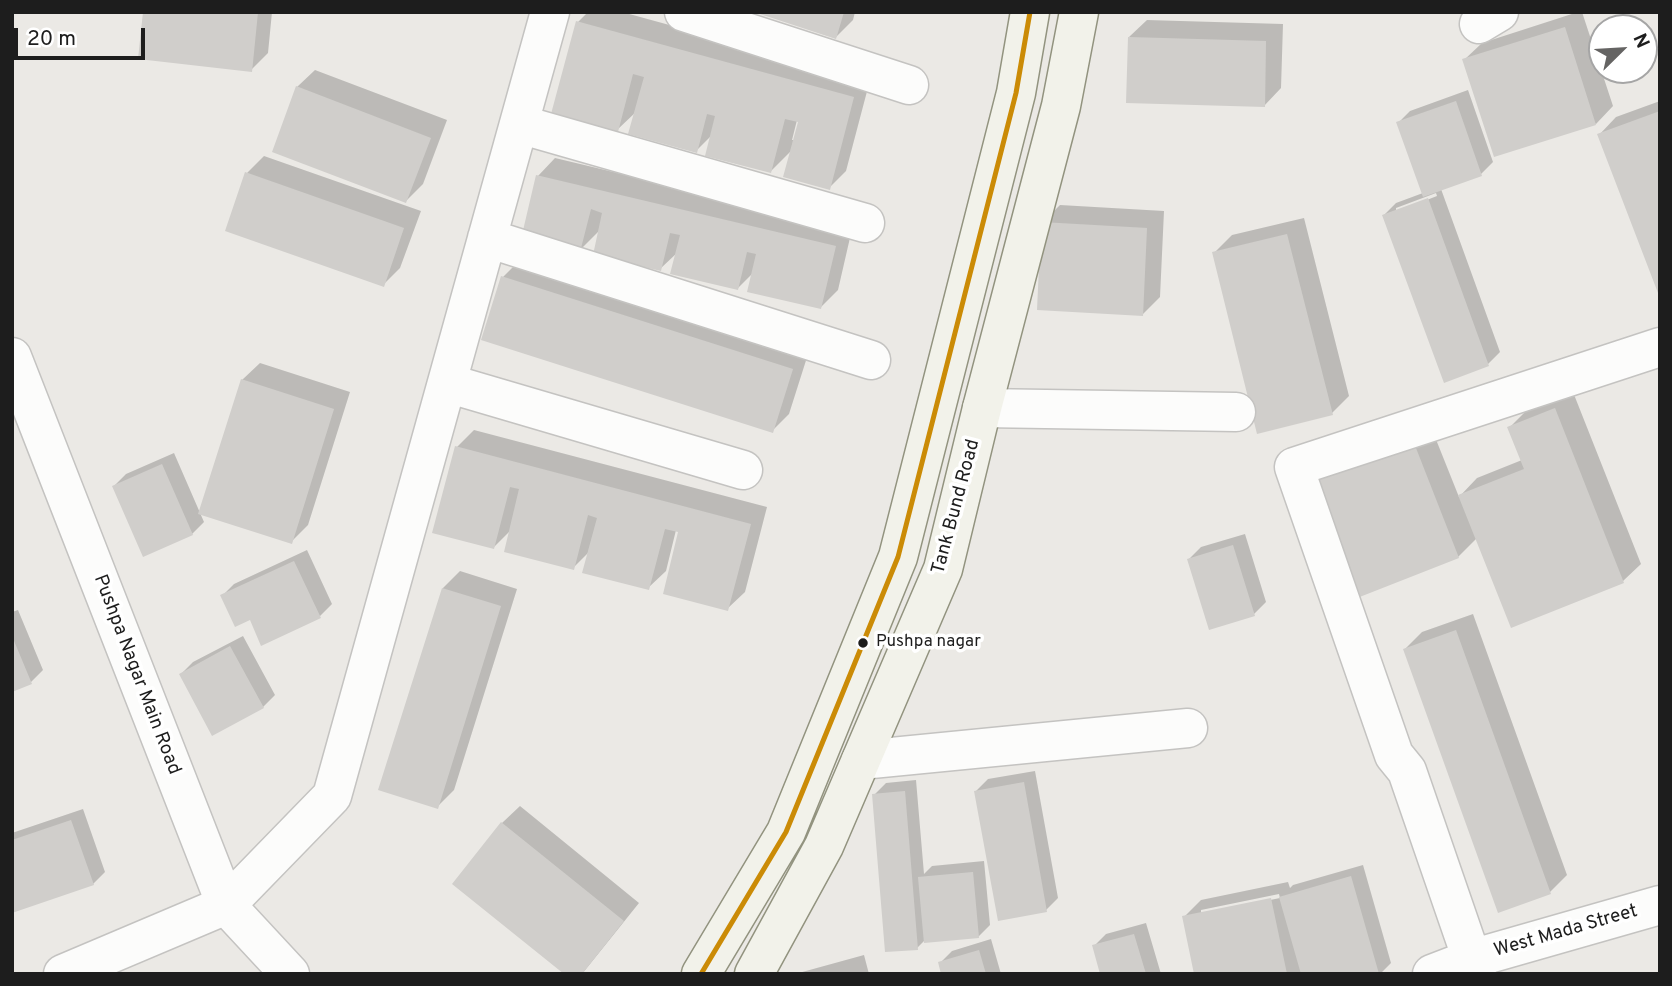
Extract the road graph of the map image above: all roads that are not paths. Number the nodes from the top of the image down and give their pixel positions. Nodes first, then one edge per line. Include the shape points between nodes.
1 (550, 12) edge
2 (684, 12) edge
3 (1030, 12) edge
4 (1079, 12) edge
5 (909, 85) dead end
6 (519, 124) junction
7 (865, 223) dead end
8 (487, 238) junction
9 (1660, 347) edge
10 (12, 357) edge
11 (870, 360) dead end
12 (447, 383) junction
13 (982, 408) junction
14 (1236, 412) dead end
15 (23, 421) edge
16 (743, 470) dead end
17 (1188, 728) dead end
18 (818, 754) junction
19 (860, 760) junction
20 (226, 905) junction
21 (1660, 905) edge
22 (1474, 966) edge
23 (63, 974) edge
24 (290, 974) edge
25 (701, 974) edge
26 (754, 974) edge
27 (1432, 974) edge

1 - 6 street
2 - 5 street
3 - 18 main road via 1016,93 898,557
4 - 13 main road, Tank Bund Road via 1061,106
6 - 7 street
6 - 8 street
8 - 11 street
8 - 12 street
9 - 22 street via 1294,467 1394,755 1407,771
10 - 15 street, Pushpa Nagar Main Road
12 - 16 street
12 - 20 street via 332,796
13 - 14 street
13 - 19 main road, Tank Bund Road via 943,569
15 - 20 street, Pushpa Nagar Main Road
17 - 19 street
18 - 19 main road
18 - 25 main road via 786,832
19 - 26 main road, Tank Bund Road via 824,846
20 - 23 street
20 - 24 street, Pushpa Nagar Main Road
21 - 22 street, West Mada Street
22 - 27 street, West Mada Street

